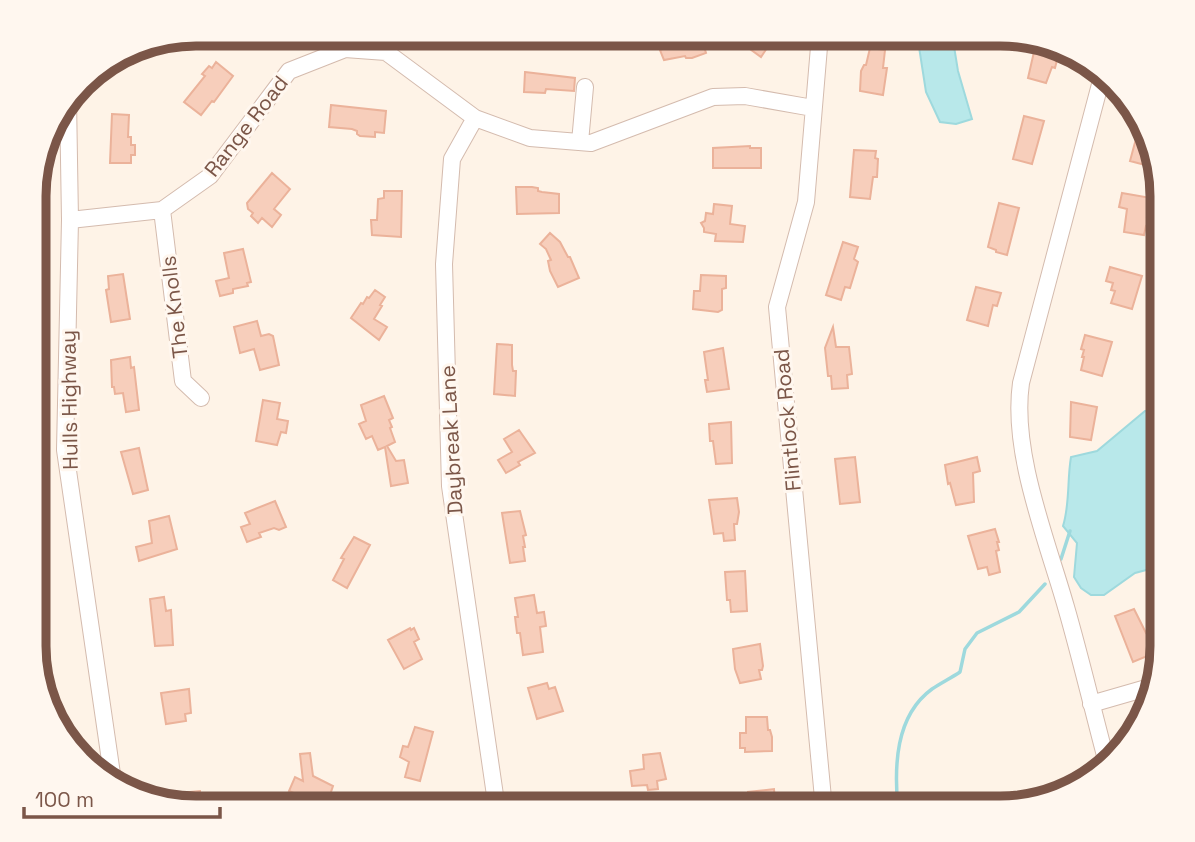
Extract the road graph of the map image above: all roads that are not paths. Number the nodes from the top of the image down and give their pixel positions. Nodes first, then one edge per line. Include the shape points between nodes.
1 (386, 46) edge
2 (819, 46) edge
3 (1100, 84) edge
4 (585, 88) dead end
5 (813, 108) junction
6 (68, 116) edge
7 (475, 118) junction
8 (580, 142) junction
9 (162, 210) junction
10 (71, 220) junction
11 (201, 398) dead end
12 (1143, 690) edge
13 (1091, 704) junction
14 (1105, 754) edge
15 (111, 770) edge
16 (495, 796) edge
17 (823, 796) edge

1 - 7 street, Range Road
1 - 9 street, Range Road via 345,49 289,71 210,176
2 - 5 street, Flintlock Road
3 - 13 street via 1018,403 1022,450
4 - 8 street
5 - 8 street, Range Road via 745,96 713,97 592,143
5 - 17 street, Flintlock Road via 806,202 777,307
6 - 10 street, Hulls Highway
7 - 8 street, Range Road via 530,138
7 - 16 street, Daybreak Lane via 452,159 444,264 450,486
9 - 10 street, Range Road
9 - 11 street, The Knolls via 183,381
10 - 15 street, Hulls Highway via 65,450
12 - 13 street
13 - 14 street

